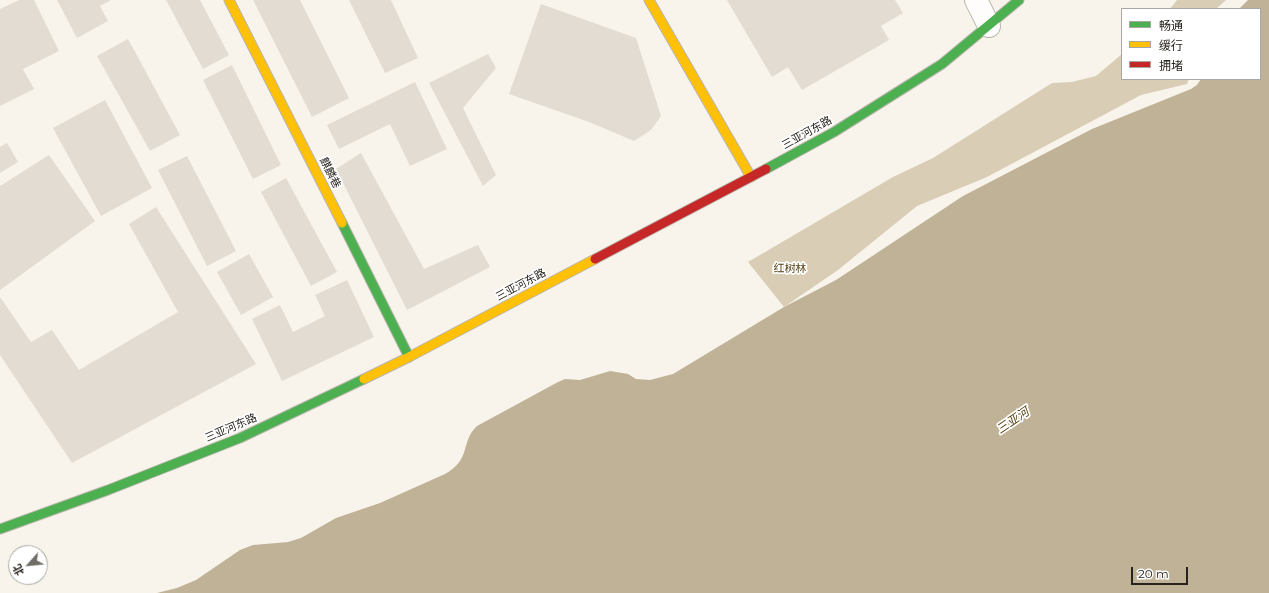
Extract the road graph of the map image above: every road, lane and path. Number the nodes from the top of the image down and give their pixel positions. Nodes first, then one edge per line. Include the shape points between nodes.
1 (229, 0) edge
2 (649, 0) edge
3 (976, 0) edge
4 (1019, 0) edge
5 (989, 26) junction
6 (751, 177) junction
7 (409, 357) junction
8 (0, 529) edge

1 - 7 street, 麒麟巷
2 - 6 street
3 - 5 street
4 - 5 street, 三亚河东路
5 - 6 street, 三亚河东路 via 936,68 834,132
6 - 7 street, 三亚河东路
7 - 8 street, 三亚河东路 via 240,438

